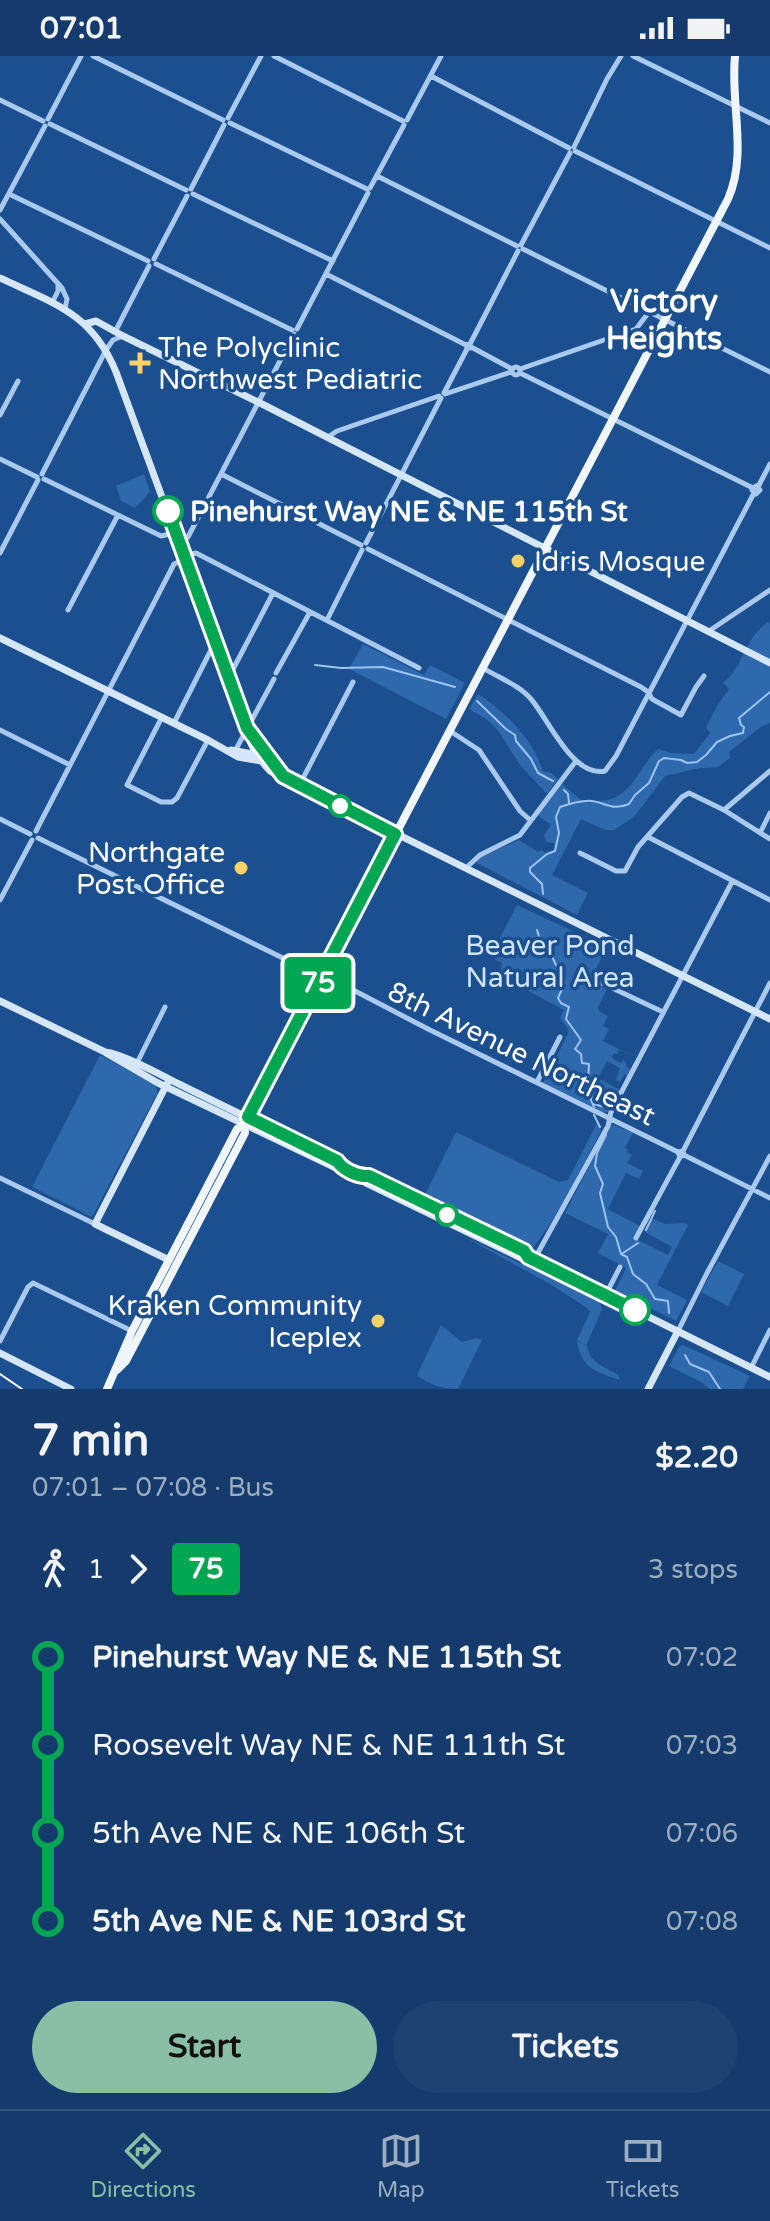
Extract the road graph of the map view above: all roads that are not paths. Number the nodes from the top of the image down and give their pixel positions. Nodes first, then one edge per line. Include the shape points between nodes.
1 (81, 56) edge
2 (93, 56) edge
3 (261, 56) edge
4 (274, 56) edge
5 (441, 56) edge
6 (621, 56) edge
7 (633, 56) edge
8 (737, 61) edge
9 (431, 76) junction
10 (0, 100) edge
11 (735, 106) junction
12 (226, 121) junction
13 (405, 122) junction
14 (46, 123) junction
15 (770, 123) edge
16 (572, 150) junction
17 (377, 176) junction
18 (368, 190) junction
19 (189, 192) junction
20 (9, 194) junction
21 (0, 210) edge
22 (0, 219) edge
23 (716, 221) junction
24 (520, 248) junction
25 (770, 248) edge
26 (333, 261) junction
27 (152, 263) junction
28 (326, 274) junction
29 (0, 278) edge
30 (58, 284) junction
31 (52, 303) junction
32 (65, 309) junction
33 (649, 312) junction
34 (664, 319) junction
35 (85, 324) junction
36 (294, 331) junction
37 (119, 333) junction
38 (468, 346) junction
39 (106, 350) junction
40 (512, 370) junction
41 (520, 371) junction
42 (770, 372) edge
43 (18, 381) dead end
44 (442, 395) junction
45 (259, 402) junction
46 (0, 415) edge
47 (613, 419) junction
48 (328, 437) junction
49 (0, 459) edge
50 (770, 464) edge
51 (221, 474) junction
52 (402, 475) junction
53 (40, 478) junction
54 (756, 490) junction
55 (770, 496) edge
56 (118, 515) junction
57 (175, 533) junction
58 (179, 543) junction
59 (364, 547) junction
60 (546, 548) junction
61 (0, 553) edge
62 (184, 557) junction
63 (770, 590) edge
64 (273, 593) junction
65 (68, 610) dead end
66 (310, 612) junction
67 (509, 619) junction
68 (327, 620) junction
69 (688, 621) junction
70 (709, 632) junction
71 (0, 638) edge
72 (215, 641) junction
73 (770, 663) edge
74 (419, 668) dead end
75 (483, 668) junction
76 (704, 676) dead end
77 (229, 677) junction
78 (353, 682) dead end
79 (109, 691) junction
80 (649, 694) junction
81 (162, 717) junction
82 (174, 723) junction
83 (247, 728) junction
84 (0, 730) edge
85 (450, 731) junction
86 (208, 740) junction
87 (224, 749) junction
88 (235, 751) junction
89 (262, 758) junction
90 (576, 761) junction
91 (70, 765) junction
92 (770, 771) edge
93 (299, 786) junction
94 (724, 810) junction
95 (770, 813) edge
96 (0, 819) edge
97 (530, 820) junction
98 (760, 833) junction
99 (395, 834) junction
100 (34, 836) junction
101 (648, 837) junction
102 (770, 839) edge
103 (580, 853) dead end
104 (465, 869) junction
105 (732, 882) junction
106 (0, 900) edge
107 (770, 900) edge
108 (321, 976) junction
109 (683, 977) junction
110 (591, 978) dead end
111 (770, 983) edge
112 (0, 1001) edge
113 (165, 1007) dead end
114 (755, 1011) junction
115 (663, 1012) junction
116 (770, 1019) edge
117 (560, 1037) dead end
118 (105, 1052) junction
119 (136, 1064) junction
120 (537, 1082) junction
121 (168, 1083) junction
122 (610, 1119) junction
123 (246, 1120) junction
124 (681, 1154) junction
125 (770, 1156) edge
126 (0, 1178) edge
127 (752, 1189) junction
128 (770, 1198) edge
129 (193, 1214) junction
130 (95, 1224) junction
131 (636, 1238) dead end
132 (187, 1243) junction
133 (531, 1258) junction
134 (169, 1260) junction
135 (620, 1267) dead end
136 (166, 1284) junction
137 (605, 1296) junction
138 (770, 1330) edge
139 (132, 1331) junction
140 (678, 1331) junction
141 (0, 1341) edge
142 (0, 1353) edge
143 (751, 1368) junction
144 (115, 1372) junction
145 (770, 1377) edge
146 (71, 1389) edge
147 (107, 1389) edge
148 (648, 1389) edge

1 - 14 street
2 - 12 street
3 - 12 street
4 - 13 street
5 - 9 street
6 - 16 street
7 - 11 street
8 - 11 main road
9 - 13 street
9 - 16 street
10 - 14 street
11 - 15 street
11 - 23 main road via 736,176
12 - 18 street
12 - 19 street
13 - 17 street
14 - 19 street
14 - 20 street
16 - 23 street
16 - 24 street
17 - 18 street
17 - 24 street
18 - 26 street
19 - 26 street
19 - 27 street
20 - 21 street
20 - 27 street
22 - 30 street
23 - 25 street
23 - 34 main road
24 - 33 street
24 - 38 street
26 - 28 street
27 - 36 street
27 - 37 street
28 - 36 street
28 - 38 street
29 - 31 main road
30 - 31 street
30 - 32 street via 67,299
31 - 32 main road
32 - 35 main road
33 - 34 street
33 - 41 street via 636,329
34 - 42 street
34 - 47 main road
35 - 37 main road via 96,321
35 - 39 main road
36 - 45 street
37 - 39 street
37 - 45 main road
38 - 40 street
38 - 44 street
39 - 53 street
39 - 57 main road
40 - 41 street
40 - 44 street
41 - 47 street
43 - 46 street
44 - 48 street
44 - 52 street
45 - 48 main road
45 - 51 street
47 - 54 street
47 - 60 main road
48 - 52 main road
49 - 53 street
50 - 54 street
51 - 58 street via 188,538
51 - 59 street
52 - 59 street
52 - 60 main road
53 - 56 street
53 - 61 street
54 - 55 street
54 - 69 street
56 - 57 street via 163,537
56 - 65 street
57 - 58 main road
58 - 62 main road
59 - 67 street
59 - 68 street
60 - 67 main road
60 - 69 main road
62 - 64 street via 196,553
62 - 72 main road
62 - 79 street via 174,564
63 - 70 street
64 - 66 street
64 - 77 street
66 - 68 street
66 - 83 street
67 - 75 main road
67 - 80 street
68 - 74 street
69 - 70 main road
69 - 80 street
70 - 73 main road
71 - 79 main road
72 - 77 main road
72 - 82 street
75 - 85 main road
75 - 90 street via 530,698
76 - 80 street via 681,715
77 - 83 main road
78 - 93 street
79 - 81 main road
79 - 91 street
80 - 90 street via 605,771
81 - 82 main road
81 - 86 street via 127,785 161,802 176,800
82 - 86 main road
83 - 88 street
83 - 89 main road
83 - 89 main road
84 - 91 street
85 - 97 street via 479,750
85 - 99 main road
86 - 87 main road
87 - 88 main road
87 - 89 main road via 242,759
88 - 89 main road
89 - 93 main road
90 - 97 street
91 - 100 street
92 - 94 street
93 - 99 main road
94 - 98 street
94 - 101 street via 689,793
95 - 98 street
96 - 100 street, 8th Avenue Northeast
97 - 104 street via 516,838 480,855
98 - 102 street
99 - 104 main road
99 - 108 main road
100 - 106 street
100 - 108 street, 8th Avenue Northeast
101 - 103 street via 625,871
101 - 105 street
104 - 109 main road
105 - 107 street
105 - 109 street
108 - 120 street, 8th Avenue Northeast
108 - 123 main road
109 - 114 main road
109 - 115 street
110 - 115 street
111 - 114 street
112 - 118 main road
113 - 119 street
114 - 116 main road
114 - 124 street
115 - 122 street
117 - 120 street
118 - 119 main road
118 - 121 main road
119 - 121 main road
120 - 122 street, 8th Avenue Northeast
121 - 123 main road
121 - 130 main road
122 - 124 street, 8th Avenue Northeast
122 - 133 street
123 - 129 main road
123 - 132 main road via 245,1133
123 - 133 main road
124 - 127 street, 8th Avenue Northeast
124 - 131 street
125 - 127 street
126 - 130 street
127 - 128 street, 8th Avenue Northeast
127 - 140 street
129 - 132 main road
129 - 134 main road
130 - 134 main road
132 - 136 main road
133 - 137 main road
134 - 136 main road
134 - 139 main road
135 - 137 street
136 - 144 main road via 126,1361
137 - 140 main road
138 - 143 street
139 - 141 street via 31,1284
139 - 144 main road
140 - 143 main road
140 - 148 main road
142 - 146 main road
143 - 145 main road
144 - 147 main road

